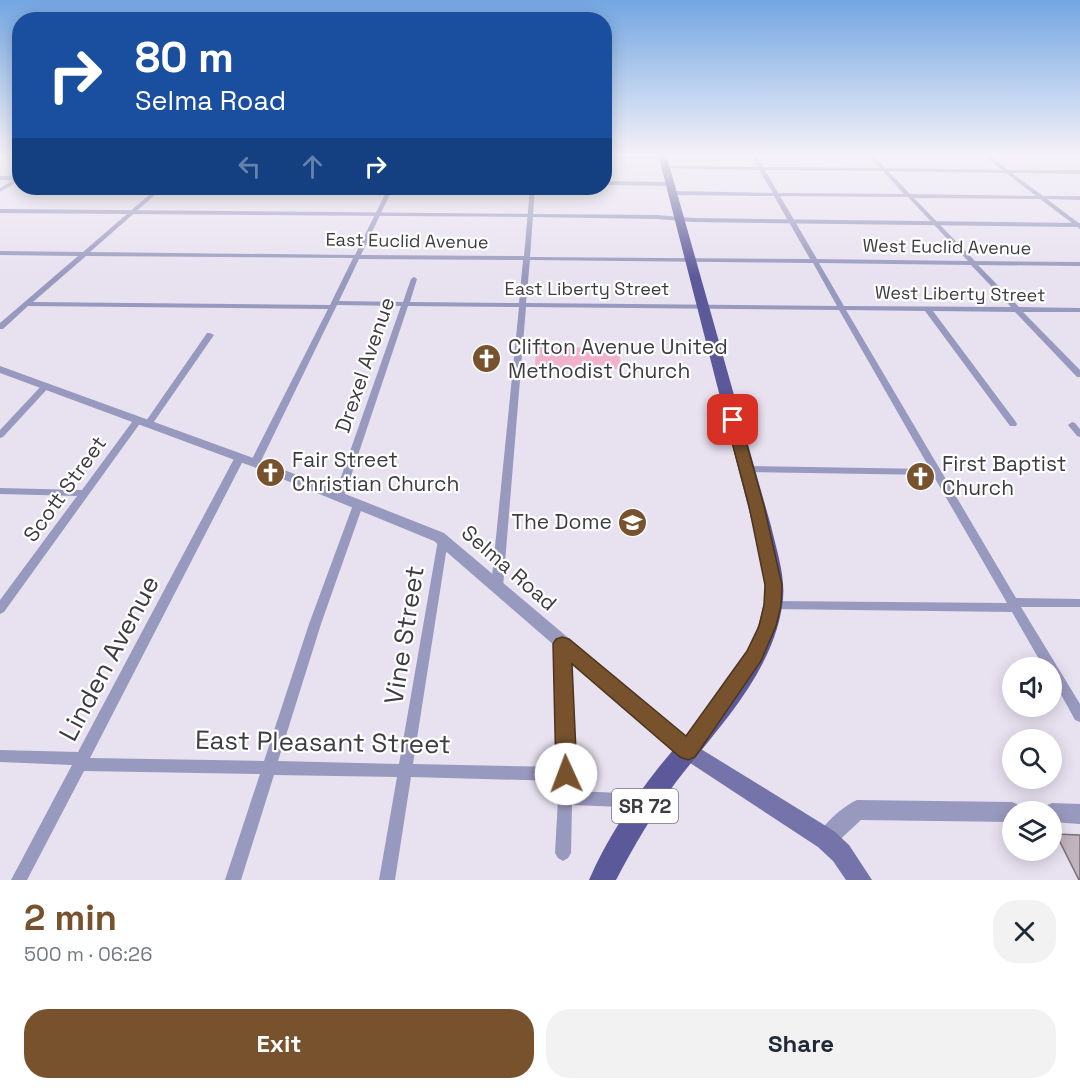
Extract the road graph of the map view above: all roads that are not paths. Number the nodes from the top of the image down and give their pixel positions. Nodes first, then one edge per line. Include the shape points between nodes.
1 (151, 195) edge
2 (387, 195) edge
3 (532, 195) edge
4 (674, 195) edge
5 (777, 195) edge
6 (847, 195) edge
7 (1038, 195) edge
8 (909, 196) junction
9 (1041, 197) junction
10 (1080, 198) edge
11 (0, 211) edge
12 (131, 212) junction
13 (378, 214) junction
14 (531, 215) junction
15 (680, 219) junction
16 (792, 221) junction
17 (935, 223) junction
18 (1079, 225) edge
19 (0, 253) edge
20 (84, 253) junction
21 (358, 255) junction
22 (527, 257) junction
23 (690, 259) junction
24 (814, 261) junction
25 (973, 262) junction
26 (1080, 264) edge
27 (414, 279) dead end
28 (406, 303) junction
29 (524, 303) junction
30 (26, 304) junction
31 (333, 305) junction
32 (702, 305) junction
33 (840, 307) junction
34 (927, 308) junction
35 (1017, 309) junction
36 (1080, 310) edge
37 (0, 327) edge
38 (210, 335) dead end
39 (0, 369) edge
40 (1080, 375) edge
41 (46, 386) junction
42 (143, 422) junction
43 (1014, 424) dead end
44 (1072, 425) dead end
45 (1080, 434) edge
46 (0, 435) edge
47 (240, 458) junction
48 (255, 463) junction
49 (746, 469) junction
50 (936, 472) junction
51 (0, 491) edge
52 (84, 493) junction
53 (339, 497) junction
54 (358, 505) junction
55 (443, 540) junction
56 (497, 587) junction
57 (1080, 603) edge
58 (773, 605) junction
59 (1014, 605) junction
60 (0, 609) edge
61 (562, 644) junction
62 (1045, 657) edge
63 (1062, 686) edge
64 (1080, 716) edge
65 (688, 750) junction
66 (0, 756) edge
67 (81, 761) junction
68 (269, 767) junction
69 (406, 770) junction
70 (566, 774) junction
71 (565, 798) junction
72 (622, 800) dead end
73 (1002, 812) edge
74 (1062, 813) edge
75 (1080, 814) edge
76 (826, 839) junction
77 (563, 853) dead end
78 (606, 874) edge
79 (19, 880) edge
80 (233, 880) edge
81 (387, 880) edge
82 (860, 880) edge

1 - 12 street
2 - 13 street
3 - 14 street
4 - 15 main road, SR 72
5 - 16 street
6 - 8 street
7 - 9 street
8 - 9 street
8 - 17 street
9 - 10 street
9 - 18 street
11 - 12 street
12 - 13 street
12 - 20 street
13 - 14 street
13 - 21 street
14 - 15 street
14 - 22 street
15 - 16 street
15 - 23 main road, SR 72
16 - 17 street
16 - 24 street
17 - 18 street
17 - 25 street
19 - 20 street, East Euclid Avenue
20 - 21 street, East Euclid Avenue
20 - 30 street
21 - 22 street, East Euclid Avenue
21 - 31 street
22 - 23 street, East Euclid Avenue
22 - 29 street
23 - 24 street, East Euclid Avenue
23 - 32 main road, SR 72
24 - 25 street, West Euclid Avenue
24 - 33 street
25 - 26 street, West Euclid Avenue
25 - 35 street
27 - 28 street, Drexel Avenue
28 - 29 street, East Liberty Street
28 - 31 street, East Liberty Street
28 - 53 street, Drexel Avenue
29 - 32 street, East Liberty Street
29 - 56 street
30 - 31 street, East Liberty Street
30 - 37 street
31 - 48 street
32 - 33 street, East Liberty Street
32 - 49 main road, SR 72
33 - 34 street, West Liberty Street
33 - 50 street
34 - 35 street, West Liberty Street
34 - 43 street
35 - 36 street, West Liberty Street
35 - 40 street
38 - 42 street, Scott Street
39 - 41 street, Selma Road
41 - 42 street, Selma Road
41 - 46 street
42 - 47 street, Selma Road
42 - 52 street, Scott Street
44 - 45 street
47 - 48 street, Selma Road
47 - 67 street, Linden Avenue
48 - 53 street, Selma Road
49 - 50 street
49 - 58 main road, SR 72 via 772,571
50 - 59 street
51 - 52 street
52 - 60 street, Scott Street
53 - 54 street, Selma Road
54 - 55 street, Selma Road
54 - 68 street
55 - 56 street, Selma Road
55 - 69 street, Vine Street
56 - 61 street, Selma Road
57 - 59 street
58 - 59 street
58 - 65 main road, SR 72 via 751,662
59 - 62 street
61 - 65 street, Selma Road
61 - 70 street
63 - 64 street
65 - 76 main road
65 - 78 main road, SR 72 via 651,796
66 - 67 street, East Pleasant Street
67 - 68 street, East Pleasant Street
67 - 79 street, Linden Avenue
68 - 69 street, East Pleasant Street
68 - 80 street
69 - 70 street, East Pleasant Street
69 - 81 street, Vine Street
70 - 71 street
71 - 72 street
71 - 77 street
73 - 76 street via 857,810
74 - 75 street
76 - 82 main road

